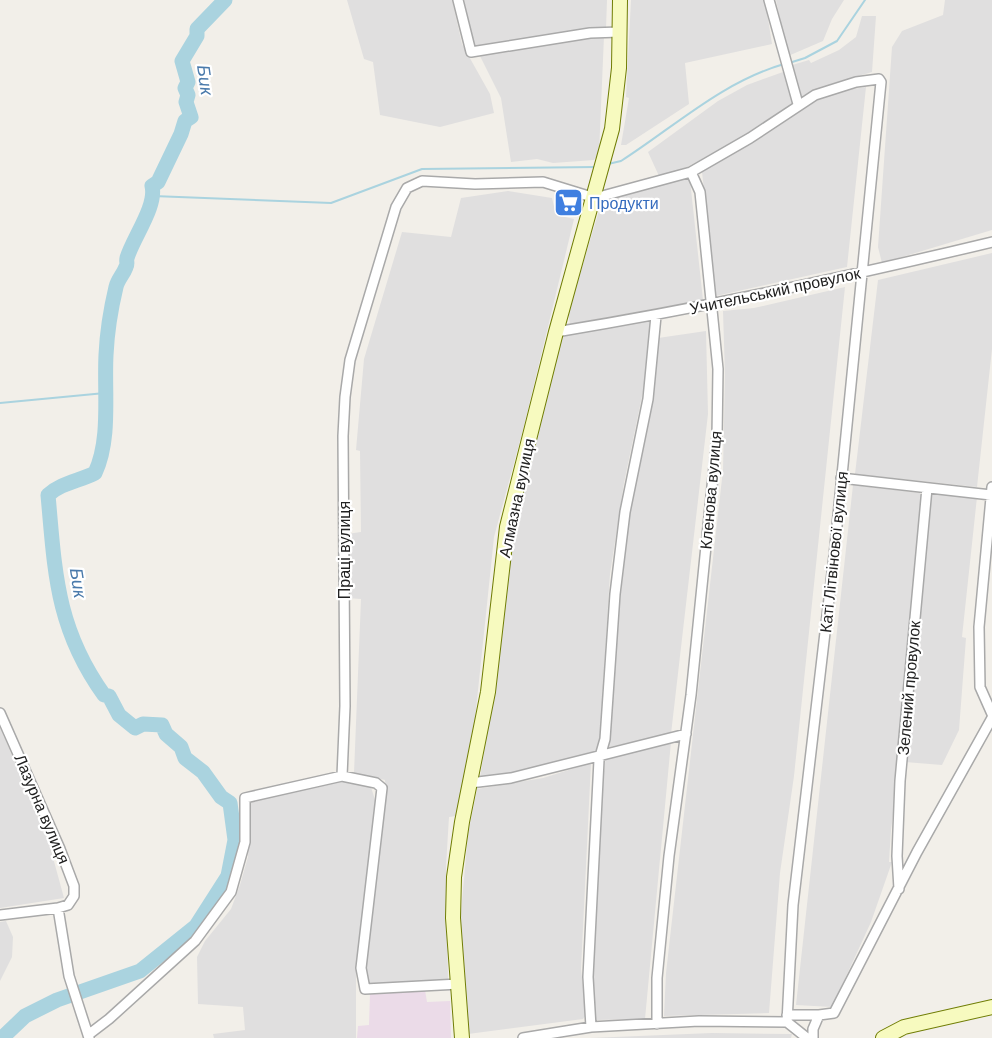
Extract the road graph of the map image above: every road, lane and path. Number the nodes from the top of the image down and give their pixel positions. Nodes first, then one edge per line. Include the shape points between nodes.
1 (458, 0) edge
2 (620, 0) edge
3 (769, 0) edge
4 (620, 32) junction
5 (798, 104) junction
6 (691, 172) junction
7 (595, 198) junction
8 (992, 242) edge
9 (862, 274) junction
10 (711, 304) junction
11 (656, 316) junction
12 (556, 332) junction
13 (841, 478) junction
14 (927, 489) junction
15 (992, 491) edge
16 (0, 713) edge
17 (992, 716) edge
18 (686, 734) junction
19 (603, 753) junction
20 (342, 776) junction
21 (470, 783) junction
22 (899, 888) junction
23 (58, 908) junction
24 (0, 915) edge
25 (459, 984) junction
26 (992, 1007) edge
27 (819, 1015) junction
28 (787, 1018) junction
29 (657, 1024) junction
30 (591, 1026) junction
31 (91, 1037) edge
32 (462, 1038) edge
33 (523, 1038) edge
34 (807, 1038) edge
35 (813, 1038) edge
36 (883, 1038) edge

1 - 4 street via 471,52
2 - 4 main road, Алмазна вулиця
3 - 5 street
4 - 7 main road, Алмазна вулиця via 613,119
5 - 6 street
5 - 9 street, Каті Літвінової вулиця via 832,88 879,79 881,82
6 - 7 street
6 - 10 street, Кленова вулиця via 700,192
7 - 12 main road, Алмазна вулиця
7 - 20 street, Праці вулиця via 543,182 422,181 407,188 396,207 350,360 345,397
8 - 9 street, Учительський провулок
9 - 10 street, Учительський провулок
9 - 13 street, Каті Літвінової вулиця
10 - 11 street, Учительський провулок
10 - 18 street, Кленова вулиця via 718,369 717,437
11 - 12 street, Учительський провулок
11 - 19 street via 648,399 625,512 615,594
12 - 21 main road, Алмазна вулиця via 507,527 488,692
13 - 14 street
13 - 28 street, Каті Літвінової вулиця via 793,904
14 - 15 street
14 - 22 street, Зелений провулок via 900,781
15 - 17 street via 979,627 980,687
16 - 23 street, Лазурна вулиця via 74,886 74,896 68,905
17 - 22 street
18 - 19 street
18 - 29 street, Кленова вулиця via 669,856 657,978
19 - 21 street via 521,775
19 - 30 street via 599,760 594,822 588,977
20 - 25 street via 376,783 382,788 361,968 365,989
20 - 31 street via 245,798 245,842 231,892 195,940
21 - 25 main road, Алмазна вулиця via 454,877
22 - 27 street via 834,1013
23 - 24 street
23 - 31 street via 77,1009
25 - 32 main road, Алмазна вулиця
26 - 36 main road via 904,1027
27 - 28 street
27 - 35 street
28 - 29 street
28 - 34 street
29 - 30 street
30 - 33 street

